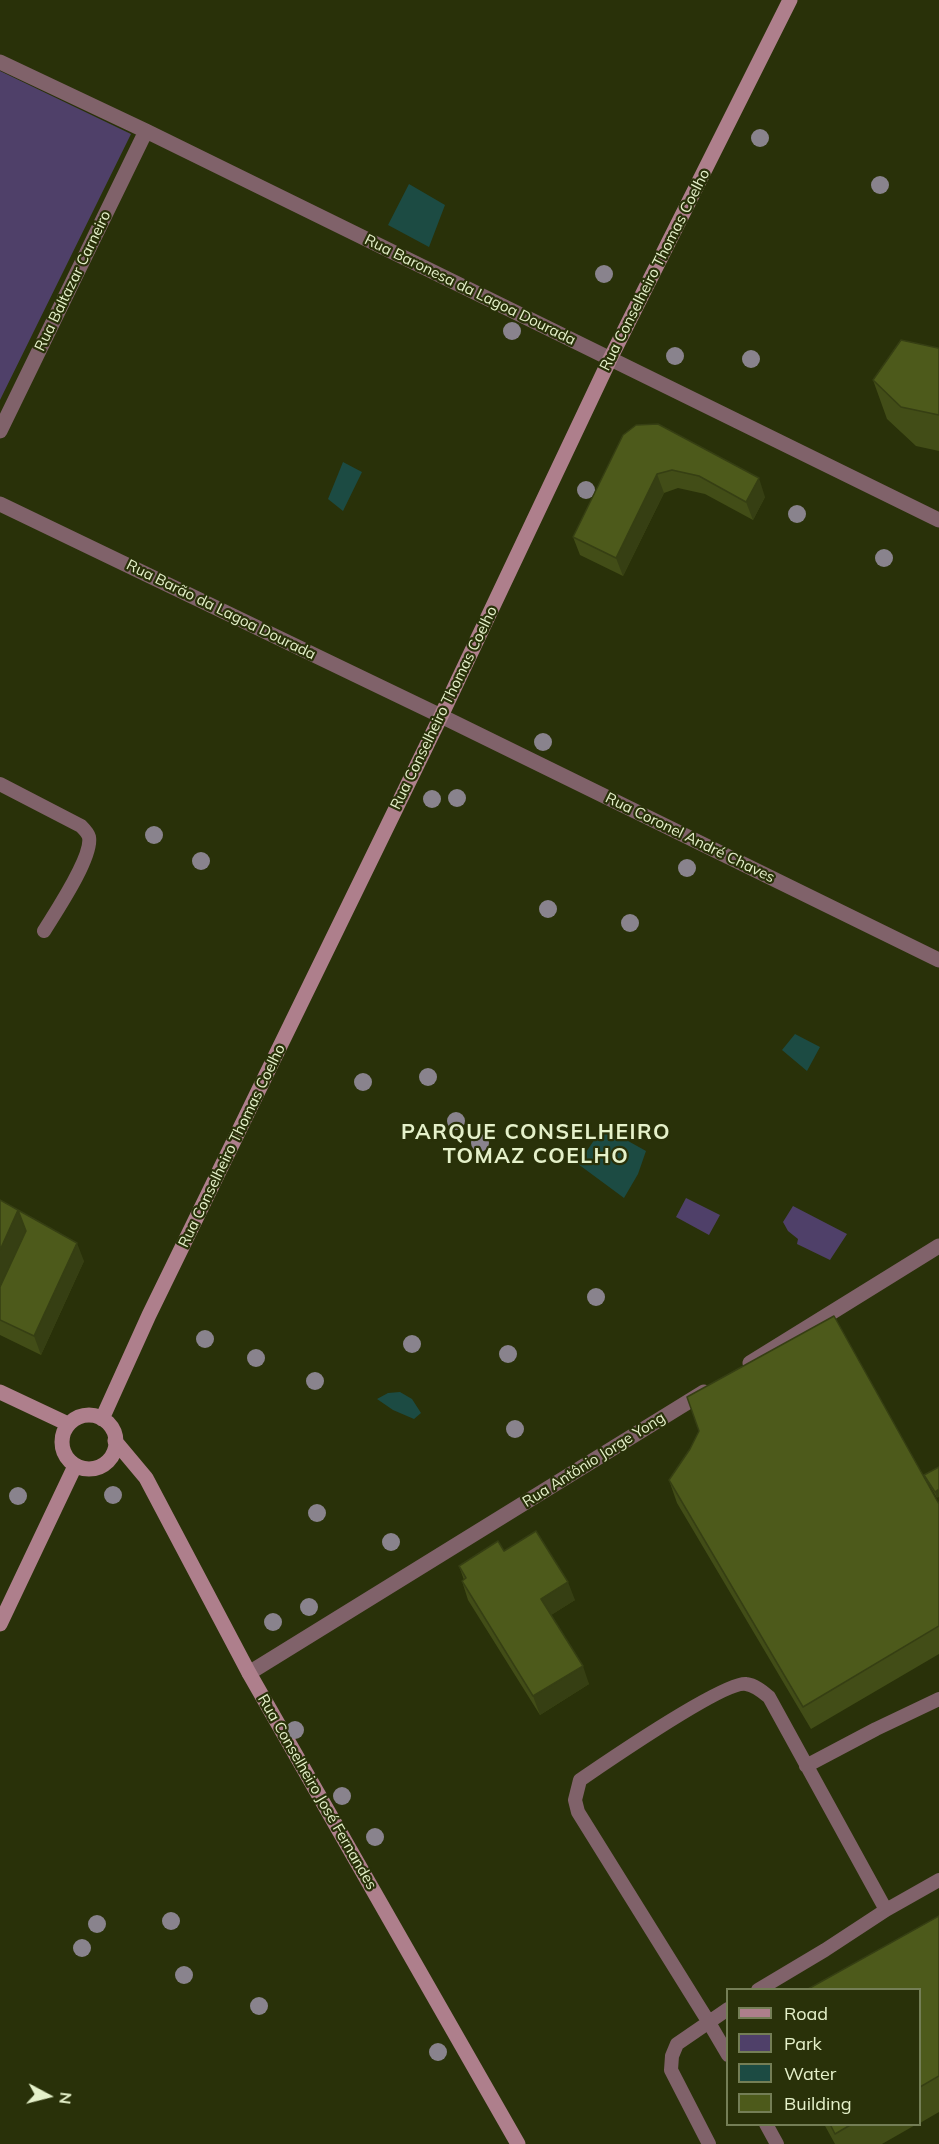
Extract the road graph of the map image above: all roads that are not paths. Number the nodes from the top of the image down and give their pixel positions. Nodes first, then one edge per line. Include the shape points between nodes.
1 (790, 0) edge
2 (0, 62) edge
3 (146, 131) junction
4 (610, 359) junction
5 (0, 431) edge
6 (0, 504) edge
7 (939, 520) edge
8 (441, 716) junction
9 (0, 784) edge
10 (44, 931) dead end
11 (939, 960) edge
12 (939, 1246) edge
13 (736, 1372) edge
14 (716, 1385) edge
15 (0, 1392) edge
16 (102, 1419) junction
17 (68, 1424) junction
18 (115, 1441) junction
19 (75, 1466) junction
20 (0, 1624) edge
21 (249, 1673) junction
22 (939, 1699) edge
23 (806, 1766) junction
24 (939, 1880) edge
25 (886, 1910) junction
26 (760, 1988) edge
27 (726, 2010) edge
28 (708, 2021) junction
29 (726, 2052) edge
30 (767, 2126) edge
31 (518, 2144) edge
32 (709, 2144) edge
33 (777, 2144) edge

1 - 4 main road, Rua Conselheiro Thomas Coelho
2 - 3 street, Rua Baronesa da Lagoa Dourada
3 - 4 street, Rua Baronesa da Lagoa Dourada
3 - 5 street, Rua Baltazar Carneiro
4 - 7 street, Rua Baronesa da Lagoa Dourada
4 - 8 main road, Rua Conselheiro Thomas Coelho
6 - 8 street, Rua Barão da Lagoa Dourada
8 - 11 street, Rua Coronel André Chaves
8 - 16 main road, Rua Conselheiro Thomas Coelho via 154,1304
9 - 10 lane via 81,826 89,836 84,862
12 - 13 street
14 - 21 street, Rua Antônio Jorge Yong
15 - 17 main road
16 - 17 main road via 84,1414
16 - 18 main road via 111,1423
17 - 19 main road via 61,1442 68,1460
18 - 19 main road via 116,1451 103,1466
18 - 21 main road, Rua Conselheiro José Fernandes via 146,1478
19 - 20 main road
21 - 31 main road, Rua Conselheiro José Fernandes
22 - 23 lane
23 - 25 lane
23 - 28 lane via 770,1697 758,1688 734,1684 580,1780 578,1812
24 - 25 lane
25 - 26 lane
27 - 28 lane
28 - 29 lane
28 - 32 lane via 677,2044 671,2070
30 - 33 lane

